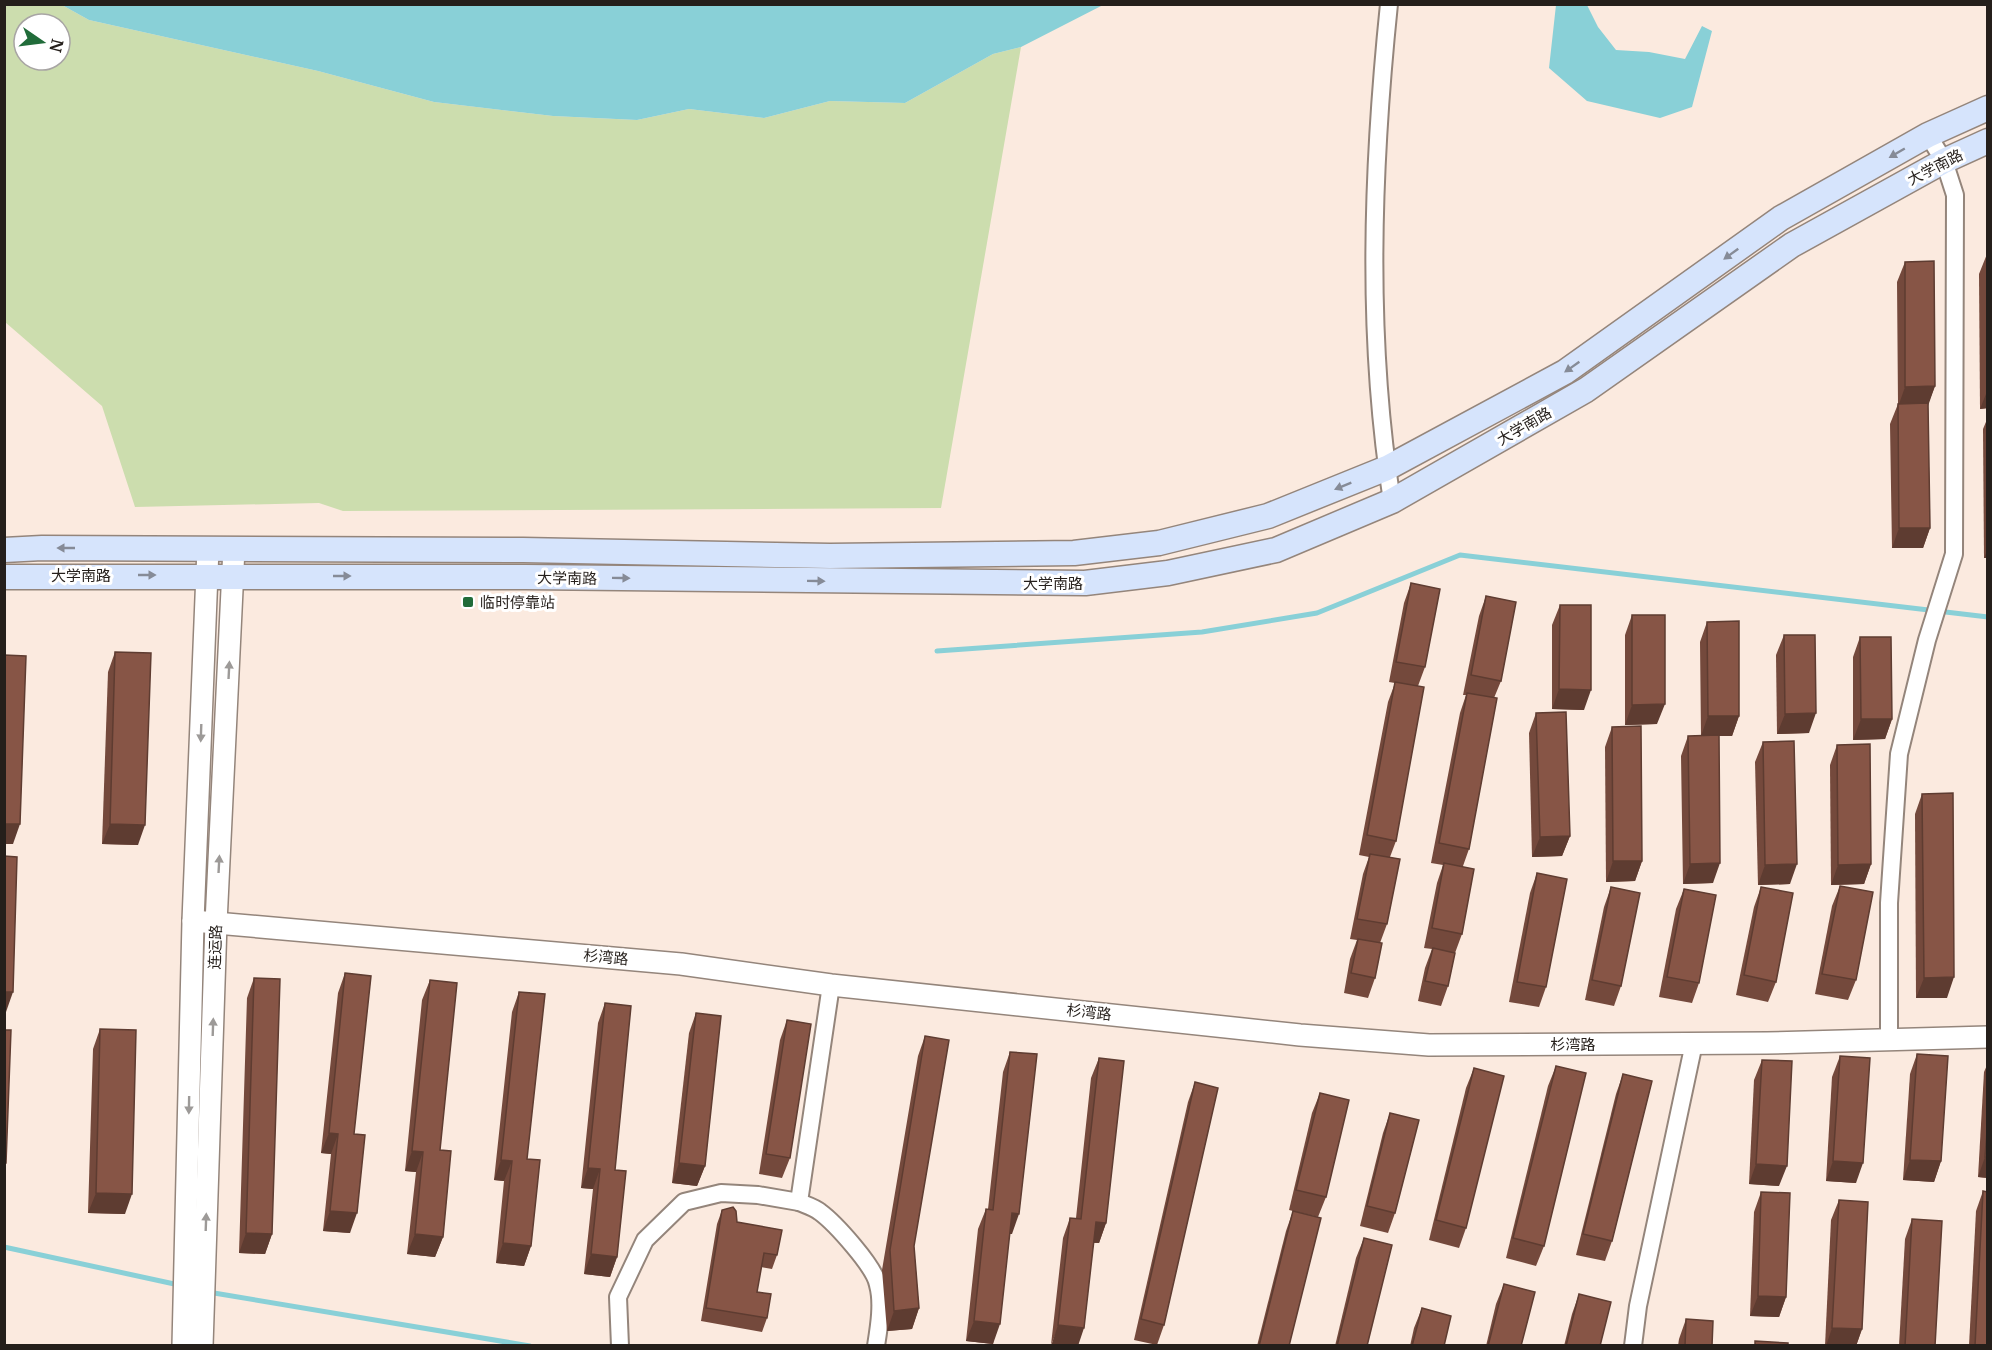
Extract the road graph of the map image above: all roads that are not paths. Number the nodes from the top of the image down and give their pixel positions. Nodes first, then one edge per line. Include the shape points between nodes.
1 (1389, 4) edge
2 (1988, 108) edge
3 (1928, 135) junction
4 (1988, 141) edge
5 (1944, 161) junction
6 (1387, 468) junction
7 (1392, 501) junction
8 (208, 548) junction
9 (234, 548) junction
10 (4, 550) edge
11 (208, 575) junction
12 (234, 575) junction
13 (4, 576) edge
14 (193, 921) junction
15 (216, 923) junction
16 (831, 985) junction
17 (1988, 1036) edge
18 (1889, 1040) junction
19 (1694, 1043) junction
20 (799, 1202) junction
21 (202, 1337) edge
22 (183, 1346) edge
23 (620, 1346) edge
24 (876, 1346) edge
25 (1633, 1346) edge

1 - 6 street via 1377,164 1374,283
2 - 3 main road, 大学南路
3 - 5 street
3 -> 6 main road, 大学南路 via 1781,218 1565,372
4 - 5 main road, 大学南路
5 - 7 main road, 大学南路 via 1792,245 1586,390
5 - 18 street via 1955,195 1957,253 1954,554 1927,640 1899,754 1889,903
6 - 7 street
6 -> 9 main road, 大学南路 via 1268,516 1160,543 1074,553 830,556
12 -> 7 main road, 大学南路 via 1085,583 1168,573 1276,550
8 - 9 main road, 大学南路
8 -> 10 main road, 大学南路
8 - 11 street, 连运路
9 - 12 street, 连运路
11 - 12 main road, 大学南路
13 -> 11 main road, 大学南路
11 -> 14 street, 连运路
15 -> 12 street, 连运路
14 - 15 street, 杉湾路
14 -> 22 street, 连运路
15 - 16 street, 杉湾路 via 681,964
21 -> 15 street, 连运路
16 - 19 street, 杉湾路 via 1428,1045
16 - 20 street
17 - 18 street, 杉湾路
18 - 19 street, 杉湾路
19 - 25 street
20 - 23 street via 721,1193 684,1202 645,1240 618,1296
20 - 24 street via 819,1211 836,1226 878,1283

